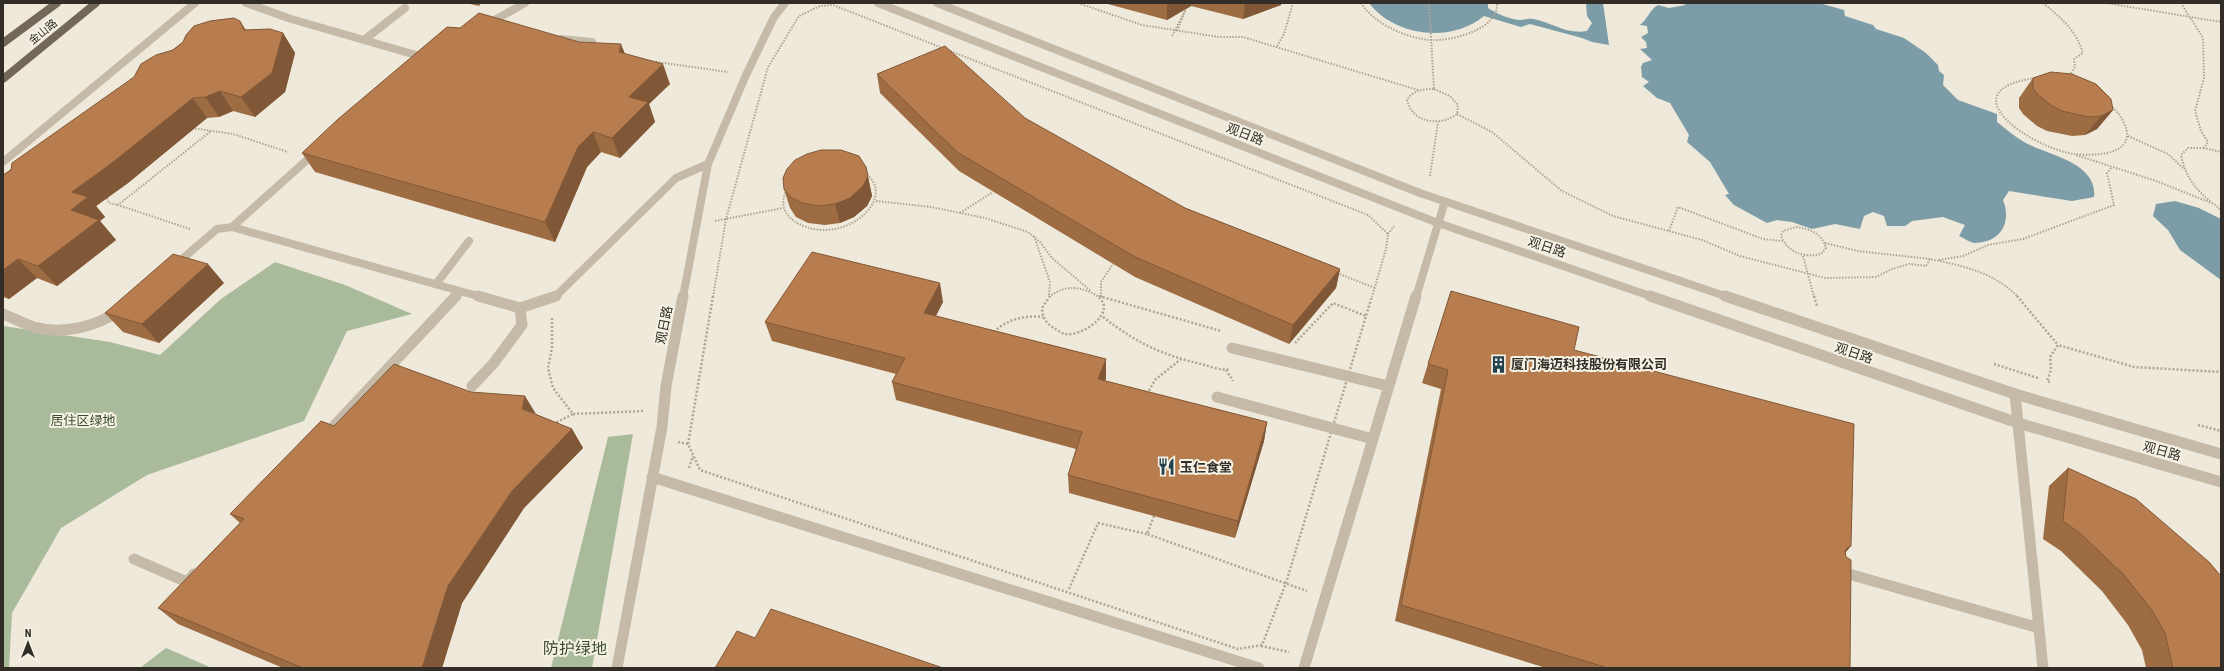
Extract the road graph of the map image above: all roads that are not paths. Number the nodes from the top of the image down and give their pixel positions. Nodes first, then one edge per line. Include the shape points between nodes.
1 (57, 3) edge
2 (96, 3) edge
3 (195, 3) edge
4 (246, 3) edge
5 (525, 3) edge
6 (785, 3) edge
7 (878, 3) edge
8 (937, 3) edge
9 (405, 8) dead end
10 (493, 22) junction
11 (507, 25) edge
12 (479, 29) edge
13 (550, 36) edge
14 (364, 40) junction
15 (3, 43) edge
16 (597, 51) edge
17 (411, 67) edge
18 (3, 79) edge
19 (325, 144) edge
20 (3, 162) edge
21 (708, 164) junction
22 (1444, 201) junction
23 (1438, 223) junction
24 (232, 227) junction
25 (469, 241) dead end
26 (169, 271) edge
27 (436, 284) junction
28 (460, 292) junction
29 (127, 304) edge
30 (520, 308) junction
31 (3, 314) edge
32 (1232, 348) dead end
33 (472, 386) dead end
34 (1388, 386) junction
35 (2015, 394) junction
36 (1217, 397) dead end
37 (2018, 423) junction
38 (324, 437) edge
39 (1373, 439) junction
40 (2221, 454) edge
41 (652, 477) junction
42 (2221, 482) edge
43 (134, 559) dead end
44 (204, 564) edge
45 (1836, 570) edge
46 (2039, 628) junction
47 (1305, 663) edge
48 (617, 668) edge
49 (1259, 668) edge
50 (2043, 668) edge

1 - 15 main road, 金山路
2 - 18 main road, 金山路
3 - 20 street
4 - 14 street via 291,20
5 - 10 street
6 - 21 street, 观日路 via 774,17 746,75
7 - 23 street, 观日路
8 - 22 street, 观日路
9 - 14 street
10 - 11 street
10 - 12 street
13 - 16 street via 592,42
14 - 17 street via 426,55
19 - 24 street
21 - 30 street via 676,178 554,298
21 - 41 street, 观日路 via 666,386 662,427
22 - 23 street
22 - 35 street, 观日路
23 - 34 street
23 - 37 street, 观日路
24 - 26 street via 217,229
24 - 27 street
25 - 27 street
27 - 28 street
28 - 30 street
28 - 38 street
29 - 31 street via 112,317 88,325 60,329 36,328
30 - 33 street via 522,325 493,364
32 - 34 street
34 - 39 street
35 - 37 street
35 - 40 street, 观日路
36 - 39 street
37 - 42 street, 观日路
37 - 46 street
39 - 47 street
41 - 48 street, 观日路
41 - 49 street
43 - 44 street via 187,582
45 - 46 street
46 - 50 street

